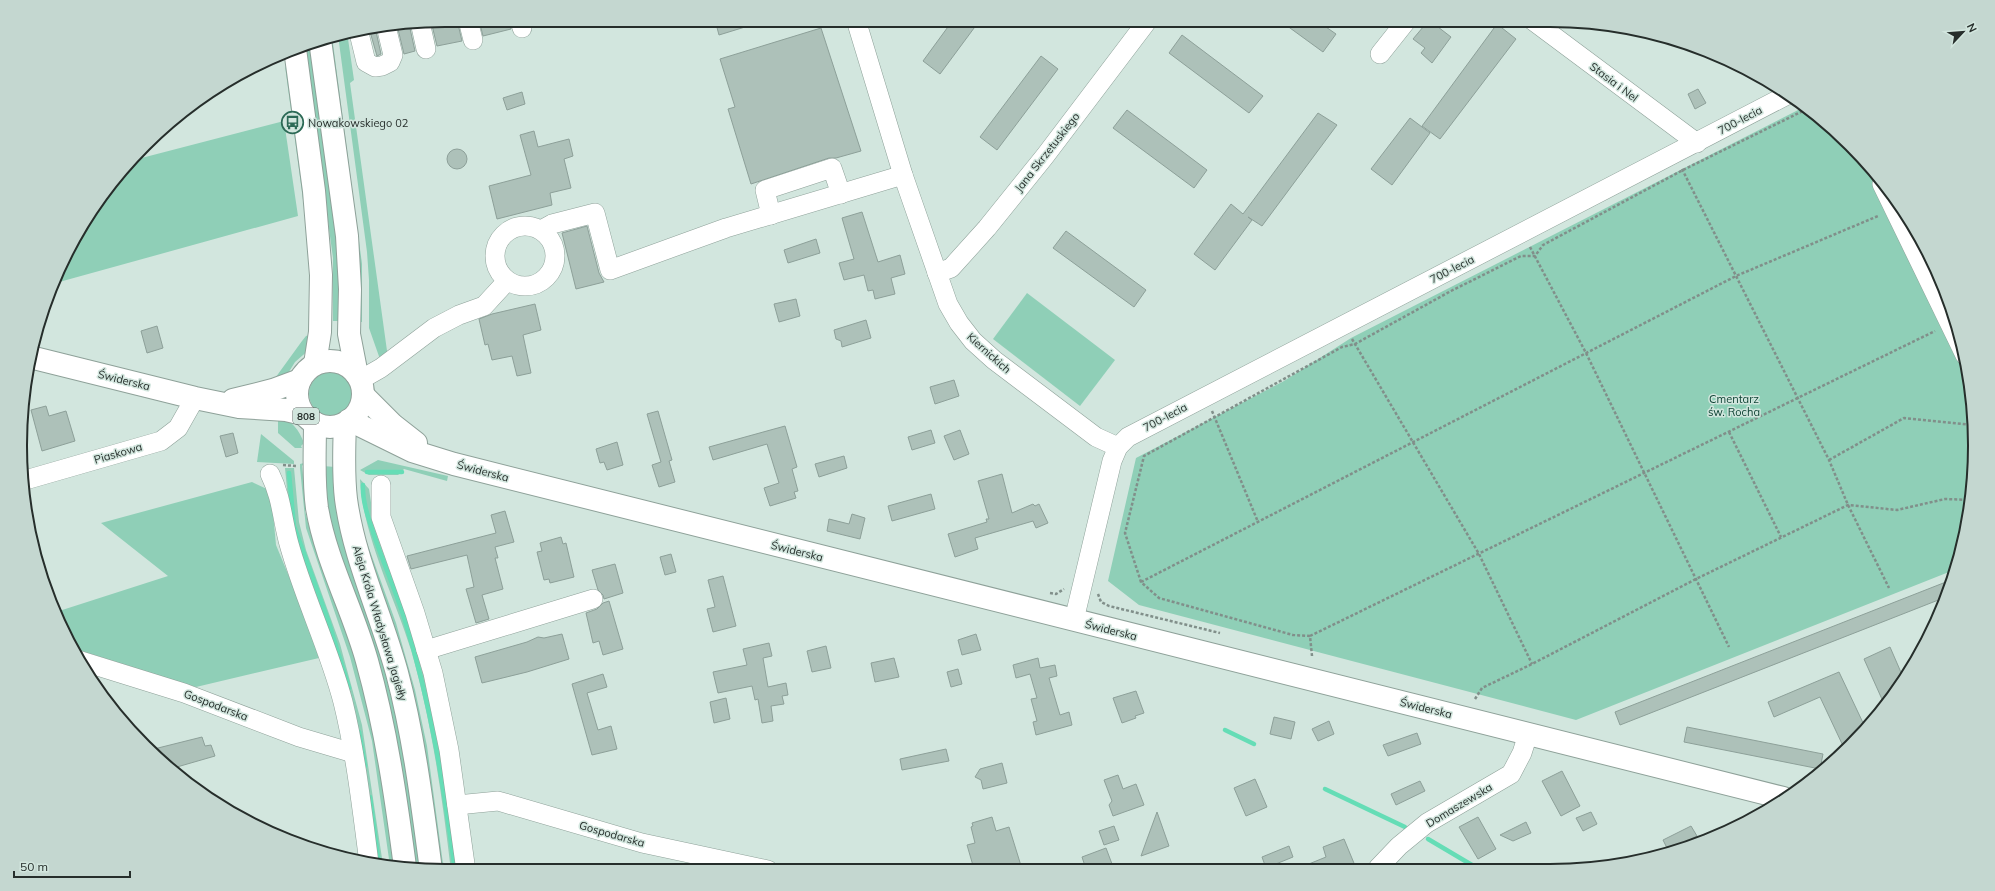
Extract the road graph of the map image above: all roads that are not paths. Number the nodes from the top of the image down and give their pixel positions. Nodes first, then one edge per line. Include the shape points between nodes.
1 (470, 27) edge
2 (858, 27) edge
3 (1143, 27) edge
4 (1401, 27) edge
5 (1541, 27) edge
6 (421, 28) edge
7 (387, 32) edge
8 (360, 36) edge
9 (473, 40) dead end
10 (321, 46) edge
11 (426, 49) dead end
12 (1380, 54) dead end
13 (296, 55) edge
14 (1782, 98) edge
15 (1697, 143) junction
16 (903, 175) junction
17 (841, 194) junction
18 (771, 215) junction
19 (1898, 215) edge
20 (541, 230) junction
21 (937, 273) junction
22 (507, 281) junction
23 (1950, 324) edge
24 (36, 359) edge
25 (315, 364) junction
26 (300, 380) junction
27 (360, 384) junction
28 (195, 398) junction
29 (218, 402) junction
30 (309, 418) junction
31 (347, 422) junction
32 (1118, 447) junction
33 (440, 459) junction
34 (270, 474) dead end
35 (29, 478) edge
36 (381, 485) dead end
37 (593, 599) dead end
38 (1074, 620) junction
39 (426, 650) junction
40 (88, 663) edge
41 (1528, 734) junction
42 (353, 753) junction
43 (1777, 796) edge
44 (457, 805) junction
45 (368, 857) edge
46 (404, 861) edge
47 (430, 863) edge
48 (465, 864) edge
49 (740, 864) edge
50 (1382, 864) edge

1 - 9 street
2 - 16 street, Kiernickich
3 - 21 street, Jana Skrzetuskiego via 987,228 951,268
4 - 12 street
5 - 15 street, Stasia i Nel
6 - 11 street
7 - 8 street via 393,55 390,62 382,66 374,67 366,62
10 - 27 main road via 347,236 349,334
13 - 25 main road via 314,191 321,275 320,332
14 - 15 street, 700-lecia
15 - 32 street, 700-lecia via 1679,162 1206,396 1133,434
16 - 17 street
16 - 21 street, Kiernickich
17 - 18 street
17 - 18 street via 832,168 765,190
18 - 20 street via 726,228 610,270 595,213 552,224
19 - 23 street
20 - 22 street via 521,226 503,235 494,254 495,264
20 - 22 street via 548,236 555,254 550,273 539,282 525,286
21 - 32 street, Kiernickich via 948,304 973,341 994,360 1096,437
22 - 27 street via 484,306 434,328
24 - 28 main road, Świderska / 808
25 - 26 main road, 808
25 - 27 main road via 326,361 338,362 349,367
26 - 29 main road, Świderska / 808 via 273,390
26 - 30 main road, 808 via 297,397
27 - 31 main road via 357,412
27 - 33 main road, Świderska via 393,425
28 - 29 main road, Świderska / 808
28 - 35 street, Piaskowa via 178,428 161,441
29 - 30 main road, Świderska / 808 via 239,407 281,410
30 - 31 main road, 808 via 330,427
30 - 46 main road via 317,508 323,536 367,660 379,708 389,756
31 - 33 main road, Świderska via 412,451
31 - 47 main road, Aleja Króla Władysława Jagiełły via 344,458 346,498 359,556 397,672 404,702 417,768
32 - 38 street via 1108,478
33 - 38 main road, Świderska
34 - 42 street via 278,492 289,544 343,702
36 - 39 street via 381,517
37 - 39 street
38 - 41 main road, Świderska
39 - 44 street via 444,721
40 - 42 street, Gospodarska via 184,693 299,737
41 - 43 main road, Świderska
41 - 50 street, Domaszewska via 1511,774 1427,823
42 - 45 street
44 - 48 street
44 - 49 street, Gospodarska via 498,801 642,843

